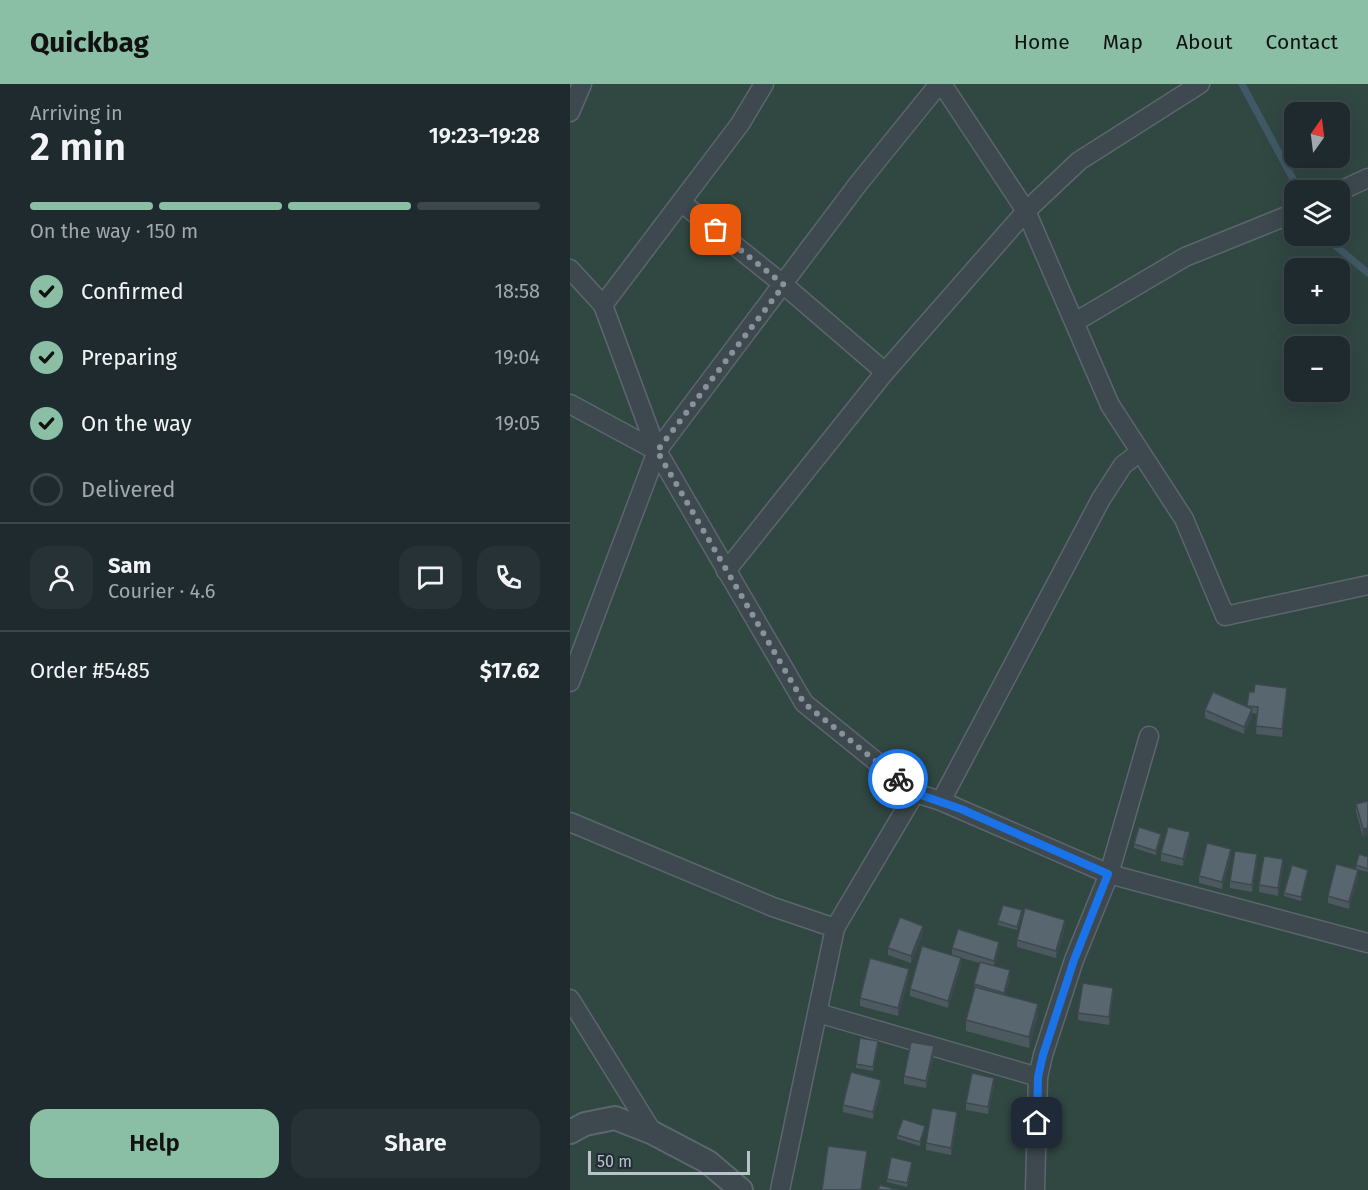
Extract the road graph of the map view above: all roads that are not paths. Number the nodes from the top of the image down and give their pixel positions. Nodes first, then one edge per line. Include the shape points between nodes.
1 (582, 84) edge
2 (764, 84) edge
3 (940, 84) edge
4 (1200, 84) edge
5 (570, 112) edge
6 (1368, 178) edge
7 (1350, 186) edge
8 (682, 203) junction
9 (1026, 211) junction
10 (1284, 217) edge
11 (570, 269) edge
12 (784, 285) junction
13 (603, 305) junction
14 (1075, 322) junction
15 (885, 372) junction
16 (570, 404) edge
17 (657, 451) junction
18 (1140, 452) junction
19 (726, 571) junction
20 (1368, 585) edge
21 (570, 682) edge
22 (1149, 736) dead end
23 (915, 793) junction
24 (942, 801) junction
25 (570, 822) edge
26 (1108, 874) junction
27 (835, 928) junction
28 (1368, 944) edge
29 (570, 999) edge
30 (818, 1013) junction
31 (1038, 1077) junction
32 (570, 1132) edge
33 (653, 1133) junction
34 (741, 1190) edge
35 (780, 1190) edge
36 (1035, 1190) edge

1 - 5 street
2 - 8 street
3 - 9 street
3 - 12 street via 858,184
4 - 9 street via 1079,161
6 - 7 street
8 - 12 street
8 - 13 street
9 - 14 street
9 - 15 street
10 - 14 street via 1185,257
11 - 13 street
12 - 15 street
12 - 17 street
13 - 17 street
14 - 18 street via 1110,405
15 - 19 street
16 - 17 street
17 - 19 street
17 - 21 street
18 - 20 street via 1184,519 1225,616
18 - 24 street via 1123,465 1101,499
19 - 23 street via 804,703
22 - 26 street
23 - 24 street
23 - 27 street
24 - 26 street
25 - 27 street via 773,907
26 - 28 street
26 - 31 street via 1074,960
27 - 30 street
29 - 33 street
30 - 31 street
30 - 35 street
31 - 36 street
32 - 33 street via 585,1124 615,1118
33 - 34 street via 708,1162

